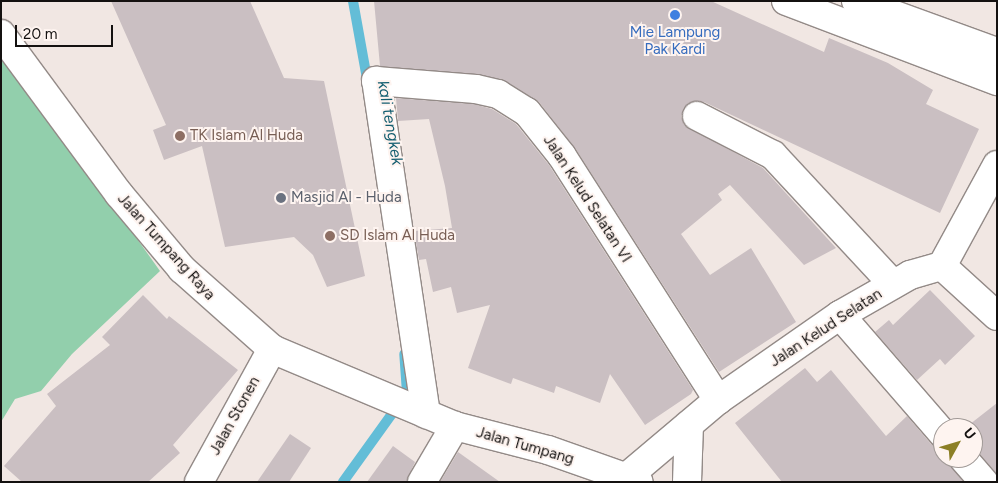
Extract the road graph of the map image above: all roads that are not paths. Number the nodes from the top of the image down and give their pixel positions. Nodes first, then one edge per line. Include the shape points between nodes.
1 (786, 1) edge
2 (856, 1) edge
3 (1, 34) edge
4 (997, 52) edge
5 (997, 80) edge
6 (697, 116) dead end
7 (997, 165) edge
8 (942, 266) junction
9 (893, 284) junction
10 (840, 315) junction
11 (997, 316) edge
12 (272, 349) junction
13 (718, 400) junction
14 (419, 411) junction
15 (933, 422) edge
16 (689, 425) junction
17 (455, 426) junction
18 (972, 468) edge
19 (633, 479) edge
20 (199, 482) edge
21 (422, 482) edge
22 (687, 482) edge
23 (984, 482) edge

1 - 5 street
2 - 4 street
3 - 12 street, Jalan Tumpang Raya via 119,194 182,269
6 - 9 street via 774,155
7 - 8 street
8 - 9 street, Jalan Kelud Selatan
8 - 11 street
9 - 10 street, Jalan Kelud Selatan
10 - 13 street, Jalan Kelud Selatan
10 - 15 street
12 - 14 street, Jalan Tumpang Raya
12 - 20 street, Jalan Stonen
13 - 14 street, Jalan Kelud Selatan VI via 562,156 527,112 498,94 476,89 376,81
13 - 16 street, Jalan Kelud Selatan
14 - 17 street, Jalan Tumpang
16 - 19 street, Jalan Kelud Selatan
16 - 22 street
17 - 19 street, Jalan Tumpang
17 - 21 street
18 - 23 street

